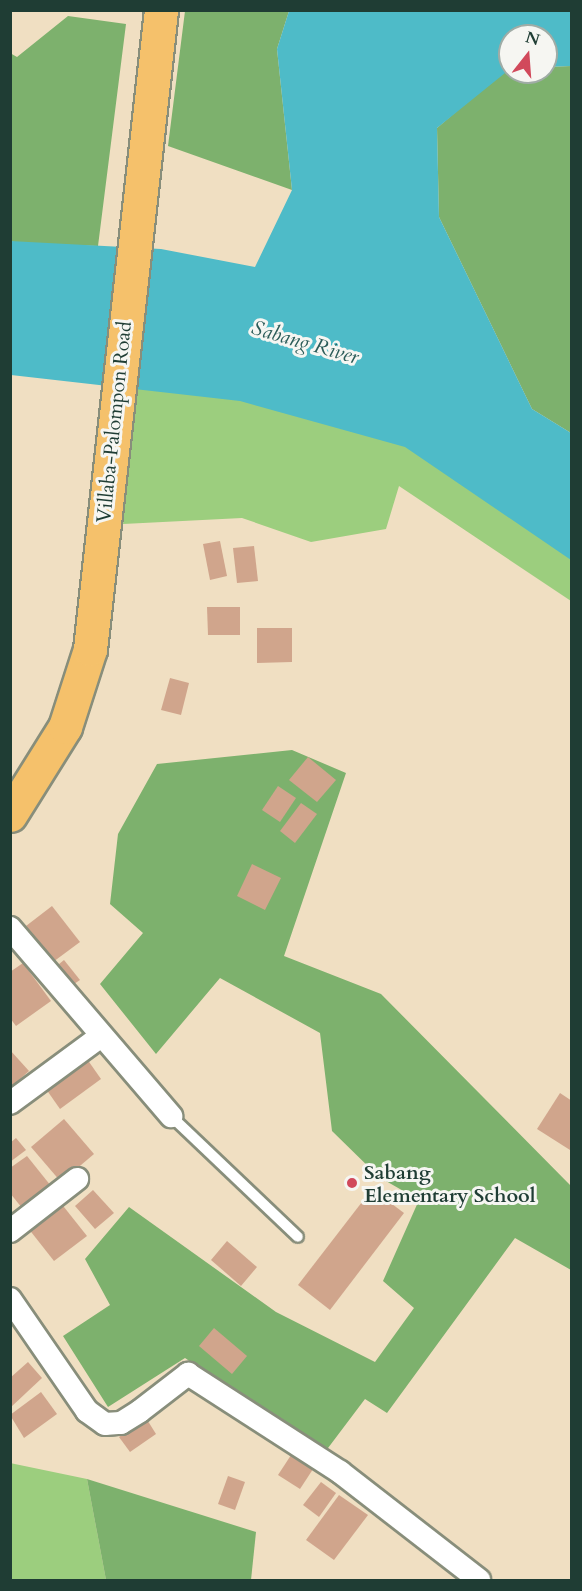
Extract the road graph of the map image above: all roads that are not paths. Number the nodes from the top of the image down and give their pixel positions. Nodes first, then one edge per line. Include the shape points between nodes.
1 (161, 10) edge
2 (10, 815) edge
3 (10, 928) edge
4 (100, 1037) junction
5 (10, 1103) edge
6 (171, 1116) joint
7 (77, 1179) dead end
8 (10, 1231) edge
9 (298, 1237) dead end
10 (10, 1299) edge
11 (479, 1581) edge

1 - 2 main road, Villaba-Palompon Road via 90,649 65,727
3 - 4 street
4 - 5 street
4 - 6 street
6 - 9 lane
7 - 8 street
10 - 11 street via 87,1411 105,1424 121,1423 188,1374 340,1472

